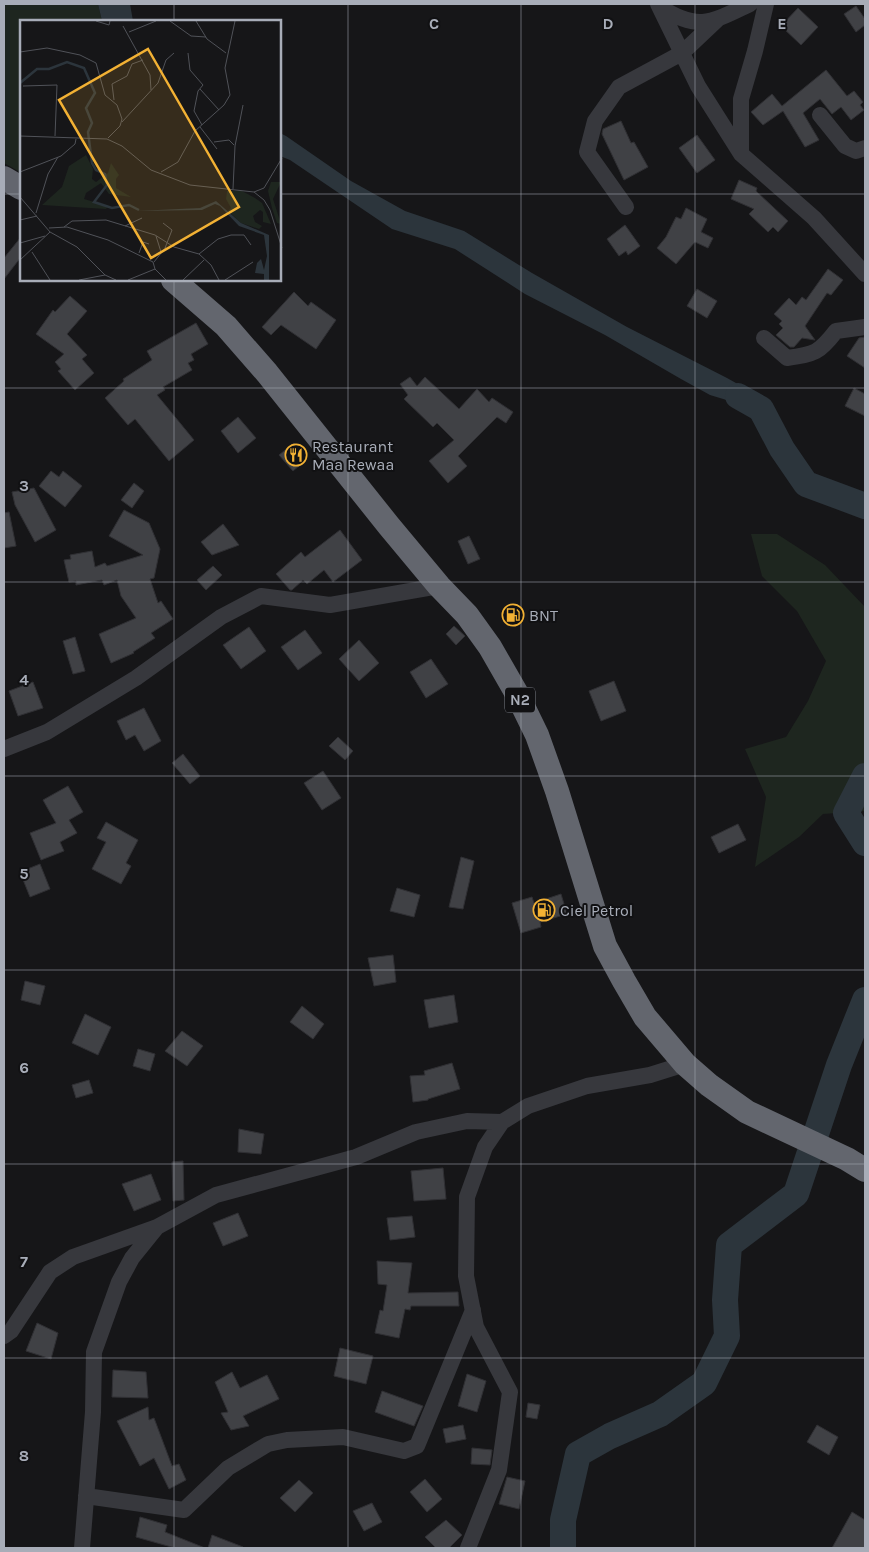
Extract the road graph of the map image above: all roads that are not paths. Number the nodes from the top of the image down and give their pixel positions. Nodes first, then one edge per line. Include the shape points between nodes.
1 (750, 4) edge
2 (766, 4) edge
3 (659, 6) edge
4 (718, 19) junction
5 (682, 53) junction
6 (820, 115) dead end
7 (865, 148) edge
8 (741, 154) junction
9 (4, 178) edge
10 (20, 187) edge
11 (626, 207) dead end
12 (865, 274) edge
13 (174, 281) edge
14 (865, 327) edge
15 (764, 338) dead end
16 (439, 586) junction
17 (4, 749) edge
18 (685, 1064) junction
19 (502, 1122) junction
20 (856, 1164) edge
21 (157, 1227) junction
22 (473, 1310) junction
23 (4, 1336) edge
24 (86, 1496) junction
25 (82, 1548) edge
26 (468, 1548) edge

1 - 4 street
2 - 8 street via 741,99
3 - 4 street via 676,18 696,23
3 - 5 street
4 - 5 street
5 - 8 street via 698,86
5 - 11 street via 619,87 595,121 587,152
6 - 7 street via 845,146 856,150
8 - 12 street via 814,218
9 - 10 highway
13 - 16 highway, N2 via 226,326 267,373
14 - 15 street via 836,331 822,348 810,355 787,358
16 - 17 street via 330,605 261,596 221,617 136,678 47,732
16 - 18 highway, N2 via 467,615 518,694 553,782 605,946 645,1017
18 - 19 street via 650,1075 587,1086 528,1106
18 - 20 highway, N2 via 709,1086 747,1112
19 - 21 street via 467,1121 416,1132 356,1157 216,1195
19 - 22 street via 485,1147 468,1197 466,1276
21 - 23 street via 73,1257 50,1272
21 - 24 street via 118,1282 94,1352
22 - 24 street via 417,1446 404,1451 343,1437 268,1444 228,1468 184,1510
22 - 26 street via 476,1327 510,1392 499,1470
24 - 25 street

